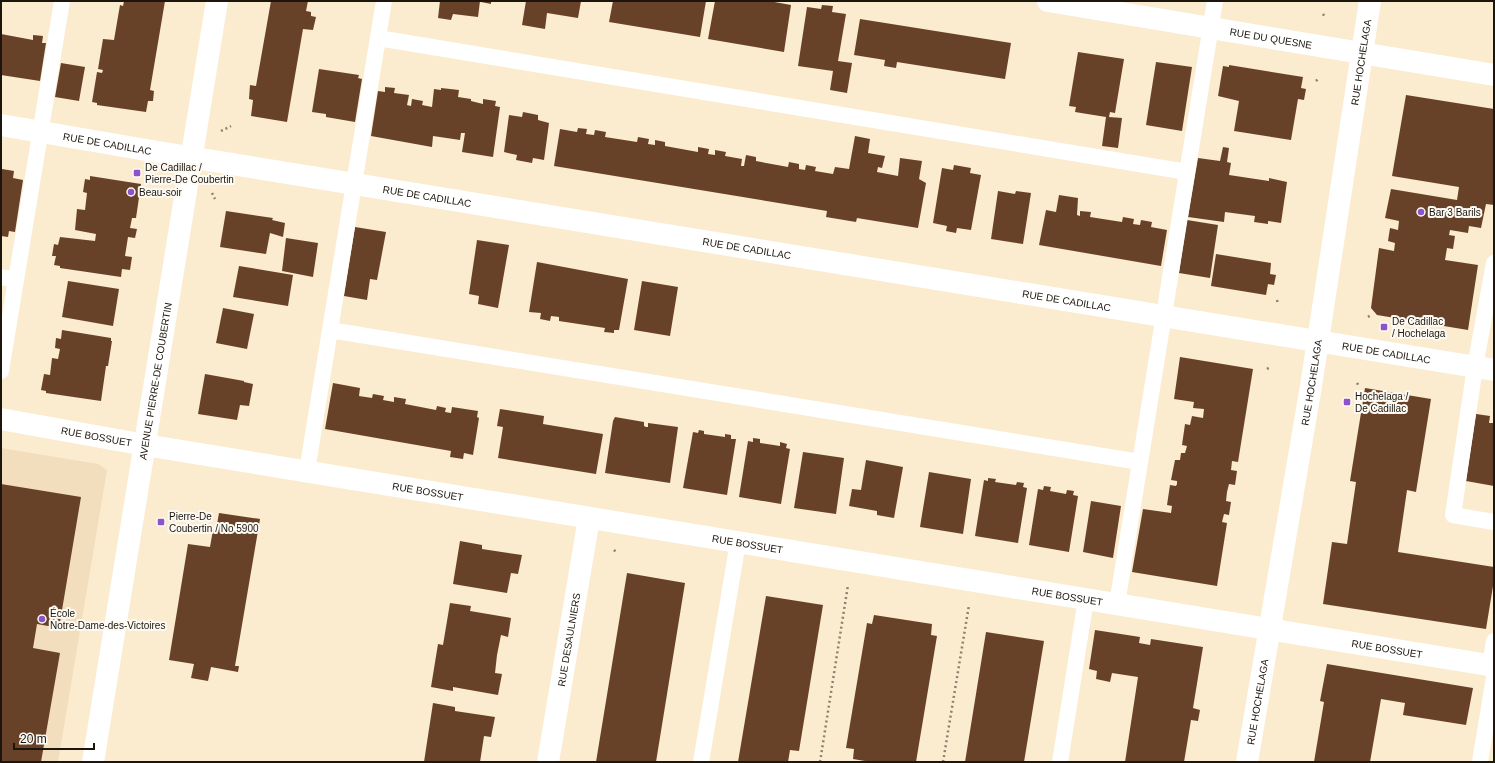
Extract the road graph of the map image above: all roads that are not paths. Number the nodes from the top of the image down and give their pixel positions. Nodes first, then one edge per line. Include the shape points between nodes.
1 (62, 1) edge
2 (217, 1) edge
3 (384, 1) edge
4 (1048, 1) edge
5 (1214, 1) edge
6 (1370, 1) edge
7 (1210, 28) junction
8 (378, 38) junction
9 (1363, 53) junction
10 (1494, 75) edge
11 (1, 125) edge
12 (40, 131) junction
13 (191, 157) junction
14 (1187, 172) junction
15 (355, 184) junction
16 (1494, 263) edge
17 (9, 278) edge
18 (1163, 317) junction
19 (330, 330) junction
20 (1318, 342) junction
21 (1484, 369) edge
22 (1, 371) edge
23 (1, 419) edge
24 (145, 445) junction
25 (1140, 462) junction
26 (307, 471) junction
27 (589, 518) junction
28 (1494, 522) edge
29 (738, 542) junction
30 (1086, 599) junction
31 (1117, 604) junction
32 (1270, 629) junction
33 (1494, 641) edge
34 (1493, 669) edge
35 (93, 762) edge
36 (548, 762) edge
37 (701, 762) edge
38 (1060, 762) edge
39 (1247, 762) edge
40 (1480, 762) edge

1 - 12 lane
2 - 13 street, AVENUE PIERRE-DE COUBERTIN
3 - 8 lane
4 - 7 street, RUE DU QUESNE
5 - 7 lane
6 - 9 street, RUE HOCHELAGA
7 - 9 street, RUE DU QUESNE
7 - 14 lane
8 - 14 lane
8 - 15 lane
9 - 10 street, RUE DU QUESNE
9 - 20 street, RUE HOCHELAGA
11 - 12 street, RUE DE CADILLAC
12 - 13 street, RUE DE CADILLAC
12 - 17 lane
13 - 15 street, RUE DE CADILLAC
13 - 24 street, AVENUE PIERRE-DE COUBERTIN
14 - 18 lane
15 - 18 street, RUE DE CADILLAC
15 - 19 lane
16 - 21 lane
17 - 22 lane
18 - 20 street, RUE DE CADILLAC
18 - 25 lane
19 - 25 lane
19 - 26 lane
20 - 21 street, RUE DE CADILLAC
20 - 32 street, RUE HOCHELAGA
21 - 28 lane via 1453,515
23 - 24 street, RUE BOSSUET
24 - 26 street, RUE BOSSUET
24 - 35 street, AVENUE PIERRE-DE COUBERTIN
25 - 31 lane
26 - 27 street, RUE BOSSUET
27 - 29 street, RUE BOSSUET
27 - 36 street, RUE DESAULNIERS
29 - 30 street, RUE BOSSUET
29 - 37 lane
30 - 31 street, RUE BOSSUET
30 - 38 lane
31 - 32 street, RUE BOSSUET
32 - 34 street, RUE BOSSUET
32 - 39 street, RUE HOCHELAGA
33 - 34 lane
34 - 40 lane

